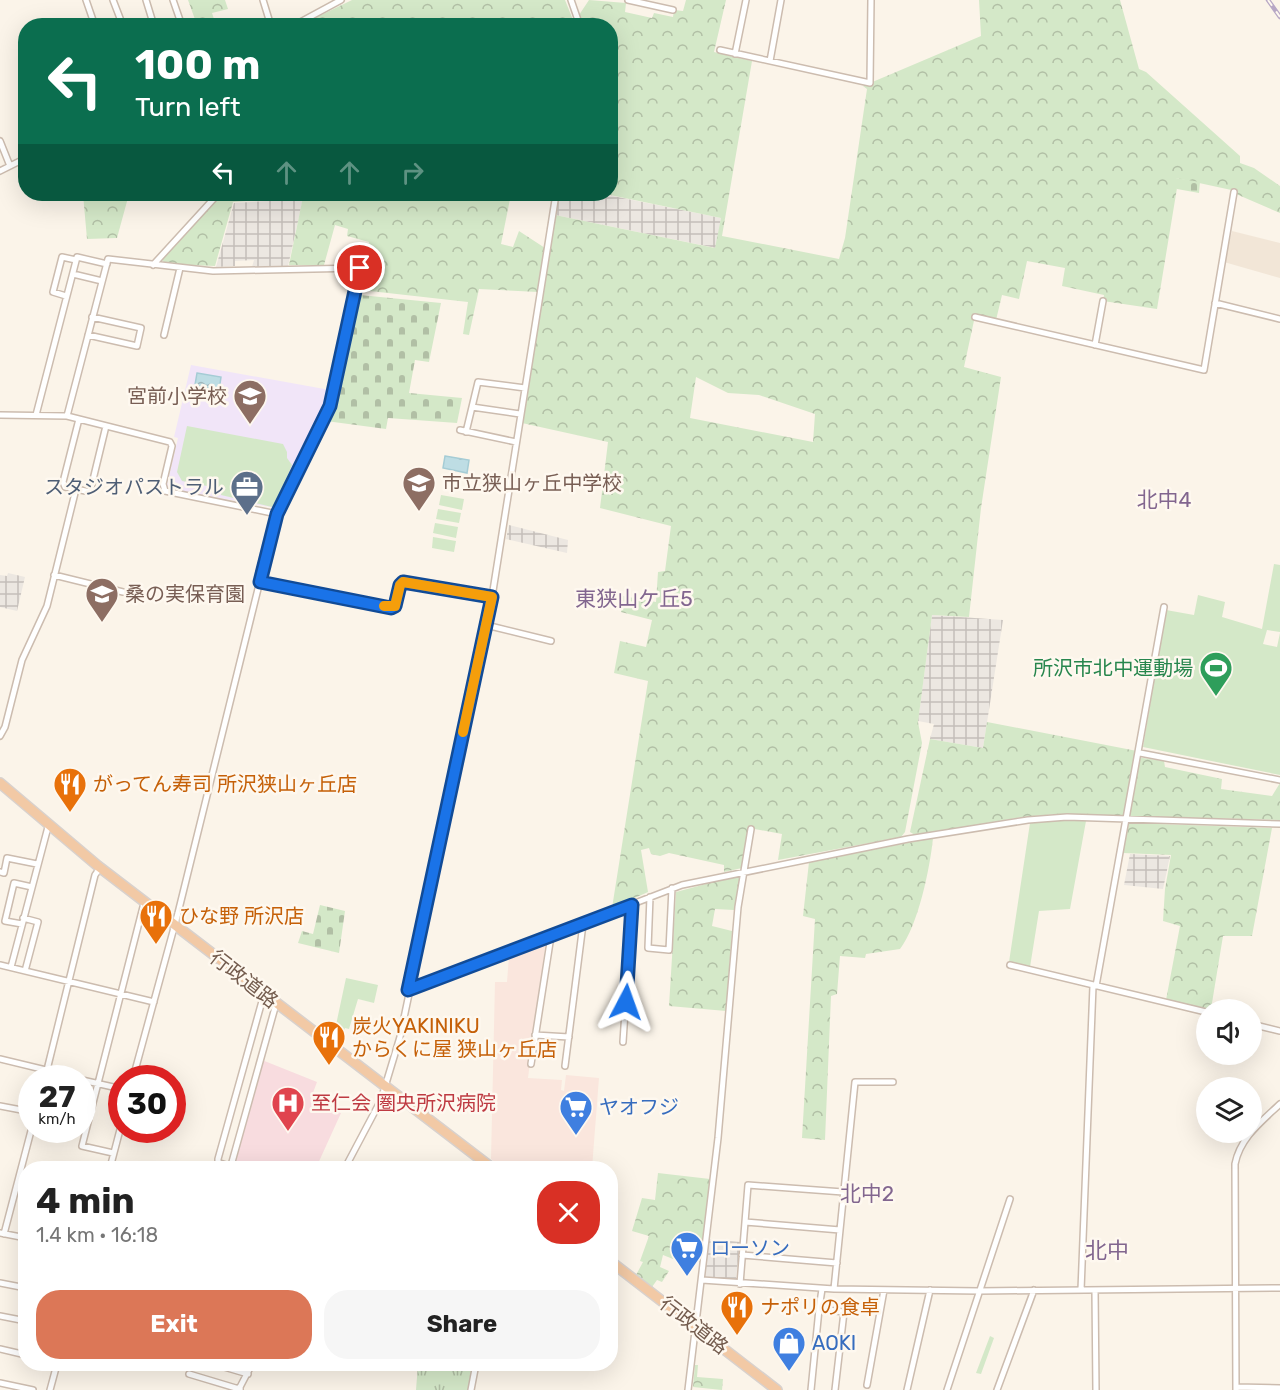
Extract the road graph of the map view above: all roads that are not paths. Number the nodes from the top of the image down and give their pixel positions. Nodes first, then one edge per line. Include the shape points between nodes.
1 (86, 0) edge
2 (113, 0) edge
3 (146, 0) edge
4 (173, 0) edge
5 (263, 0) edge
6 (341, 0) edge
7 (571, 0) edge
8 (628, 0) edge
9 (671, 0) edge
10 (746, 0) edge
11 (781, 0) edge
12 (871, 0) edge
13 (649, 2) edge
14 (329, 3) edge
15 (92, 18) edge
16 (120, 18) edge
17 (152, 18) edge
18 (179, 18) edge
19 (269, 18) edge
20 (306, 18) edge
21 (577, 18) edge
22 (720, 50) dead end
23 (735, 54) junction
24 (770, 62) junction
25 (0, 141) edge
26 (18, 162) edge
27 (9, 166) junction
28 (0, 171) edge
29 (1234, 192) dead end
30 (212, 201) edge
31 (555, 201) edge
32 (76, 260) junction
33 (106, 264) junction
34 (153, 265) junction
35 (180, 268) junction
36 (73, 274) junction
37 (102, 281) junction
38 (66, 296) junction
39 (1103, 301) dead end
40 (1215, 303) junction
41 (92, 317) junction
42 (975, 317) dead end
43 (1280, 319) edge
44 (164, 335) dead end
45 (88, 336) junction
46 (1095, 345) junction
47 (525, 388) junction
48 (472, 407) junction
49 (520, 414) junction
50 (0, 415) edge
51 (36, 415) junction
52 (67, 416) junction
53 (79, 419) junction
54 (106, 426) junction
55 (516, 442) junction
56 (76, 489) junction
57 (277, 514) junction
58 (54, 575) junction
59 (260, 582) junction
60 (123, 592) dead end
61 (492, 597) junction
62 (1164, 607) dead end
63 (486, 625) junction
64 (551, 641) dead end
65 (0, 736) edge
66 (1140, 753) junction
67 (1280, 780) edge
68 (0, 783) edge
69 (1127, 819) junction
70 (1280, 824) edge
71 (48, 827) junction
72 (751, 829) dead end
73 (37, 864) junction
74 (100, 868) junction
75 (0, 872) edge
76 (743, 872) junction
77 (32, 887) junction
78 (672, 888) junction
79 (650, 897) junction
80 (144, 903) junction
81 (632, 905) junction
82 (23, 921) junction
83 (583, 924) junction
84 (174, 925) junction
85 (551, 936) junction
86 (0, 965) edge
87 (1010, 965) dead end
88 (11, 967) junction
89 (25, 971) junction
90 (69, 982) junction
91 (1094, 986) junction
92 (408, 990) junction
93 (120, 994) junction
94 (264, 994) junction
95 (153, 1002) junction
96 (276, 1004) junction
97 (1196, 1010) edge
98 (1262, 1027) edge
99 (1280, 1031) edge
100 (535, 1035) junction
101 (569, 1037) junction
102 (623, 1042) dead end
103 (0, 1059) edge
104 (531, 1064) dead end
105 (26, 1065) edge
106 (48, 1065) edge
107 (136, 1065) edge
108 (565, 1066) dead end
109 (893, 1082) dead end
110 (97, 1083) junction
111 (108, 1086) edge
112 (387, 1088) junction
113 (1280, 1104) edge
114 (1, 1108) edge
115 (18, 1110) edge
116 (27, 1143) edge
117 (117, 1143) edge
118 (114, 1153) junction
119 (22, 1161) edge
120 (112, 1161) edge
121 (220, 1161) edge
122 (232, 1161) edge
123 (349, 1161) edge
124 (483, 1161) edge
125 (18, 1176) edge
126 (843, 1192) junction
127 (1010, 1199) dead end
128 (745, 1222) junction
129 (840, 1230) junction
130 (2, 1233) edge
131 (18, 1236) edge
132 (742, 1255) junction
133 (837, 1263) junction
134 (618, 1267) edge
135 (702, 1280) junction
136 (0, 1283) edge
137 (740, 1284) junction
138 (18, 1286) edge
139 (1280, 1288) edge
140 (822, 1289) junction
141 (834, 1289) junction
142 (1237, 1289) junction
143 (884, 1290) junction
144 (930, 1290) junction
145 (1034, 1290) junction
146 (1081, 1290) junction
147 (1095, 1290) junction
148 (979, 1291) junction
149 (819, 1309) junction
150 (0, 1316) edge
151 (18, 1319) edge
152 (694, 1326) junction
153 (0, 1349) edge
154 (18, 1353) edge
155 (55, 1371) edge
156 (238, 1371) edge
157 (249, 1371) edge
158 (475, 1371) edge
159 (189, 1374) dead end
160 (248, 1374) junction
161 (0, 1383) edge
162 (867, 1385) dead end
163 (1236, 1389) edge
164 (33, 1390) edge
165 (50, 1390) edge
166 (239, 1390) edge
167 (471, 1390) edge
168 (688, 1390) edge
169 (777, 1390) edge
170 (811, 1390) edge
171 (835, 1390) edge
172 (907, 1390) edge
173 (947, 1390) edge
174 (997, 1390) edge
175 (1096, 1390) edge
176 (1280, 1390) edge

1 - 15 street
2 - 16 street
3 - 17 street
4 - 18 street
5 - 19 street
6 - 14 street
7 - 21 street
8 - 13 street
9 - 13 street via 671,10
10 - 23 street
11 - 24 street
12 - 24 street via 870,83
14 - 20 street
22 - 23 street
23 - 24 street
25 - 27 street
26 - 27 street
27 - 28 street
29 - 40 street
30 - 34 street
31 - 47 street
32 - 33 street via 77,257
32 - 36 street
32 - 38 street via 62,257 53,292
33 - 34 street via 108,259
33 - 37 street
34 - 35 street
35 - 44 street
35 - 57 street via 360,268 330,406
36 - 37 street
36 - 38 street
37 - 41 street
38 - 51 street
39 - 46 street
40 - 43 street
40 - 46 street via 1204,370
41 - 45 street
41 - 45 street via 141,328 137,346
42 - 46 street
45 - 52 street
47 - 48 street via 478,381
47 - 49 street
48 - 49 street
48 - 55 street via 463,431
49 - 55 street
50 - 51 street
51 - 52 street
52 - 53 street
53 - 54 street
53 - 56 street via 63,482
54 - 56 street via 90,492
54 - 57 street via 171,444 165,491
55 - 61 street
56 - 58 street
57 - 59 street
58 - 60 street
58 - 65 street via 47,606 22,660
59 - 61 street via 391,608 403,582
59 - 84 street
61 - 63 street
62 - 66 street
63 - 64 street
63 - 92 street
66 - 67 street
66 - 69 street
68 - 71 highway, 行政道路
69 - 70 street
69 - 76 street via 1028,820
69 - 91 street
71 - 73 street
71 - 74 highway, 行政道路
72 - 76 street
73 - 75 street via 7,858 4,873
73 - 77 street
74 - 80 highway, 行政道路
74 - 90 street
76 - 78 street
76 - 135 street
77 - 82 street
77 - 82 street via 14,883 5,921
78 - 79 street
78 - 79 street via 669,950 648,948
79 - 81 street
80 - 84 highway, 行政道路
80 - 93 street
81 - 83 street
81 - 102 street
82 - 88 street
82 - 89 street via 38,922
83 - 85 street
83 - 101 street
84 - 94 highway, 行政道路
84 - 95 street
85 - 92 street
85 - 100 street
86 - 88 street
87 - 91 street
88 - 89 street
89 - 90 street
90 - 93 street
90 - 106 street
91 - 97 street
91 - 146 street
92 - 112 street
93 - 95 street
93 - 110 street
94 - 96 highway, 行政道路
94 - 121 street
95 - 107 street
96 - 112 highway, 行政道路
96 - 122 street
98 - 99 street
100 - 101 street
100 - 104 street
101 - 108 street
103 - 105 street
109 - 126 street via 855,1082
110 - 111 street
110 - 118 street via 81,1146
112 - 123 street
112 - 124 highway, 行政道路
113 - 142 street via 1237,1153
114 - 115 street
116 - 119 street
117 - 118 street
118 - 120 street
125 - 130 street
126 - 128 street via 748,1185
126 - 129 street
127 - 148 street
128 - 129 street
128 - 132 street
129 - 133 street
130 - 131 street
132 - 133 street
132 - 137 street
133 - 141 street
134 - 152 highway, 行政道路
135 - 137 street
135 - 152 street
136 - 138 street
137 - 140 street
139 - 142 street
140 - 141 street
140 - 149 street
141 - 143 street
142 - 147 street
142 - 163 street
143 - 144 street
143 - 162 street
144 - 148 street
144 - 172 street
145 - 146 street
145 - 148 street
145 - 174 street
146 - 147 street
147 - 175 street
148 - 173 street
149 - 170 street
149 - 171 street via 844,1312
150 - 151 street
152 - 168 street
152 - 169 highway, 行政道路
153 - 154 street
155 - 165 street
156 - 160 street
157 - 160 street
158 - 167 street
159 - 166 street
160 - 166 street
161 - 164 street
163 - 176 street

